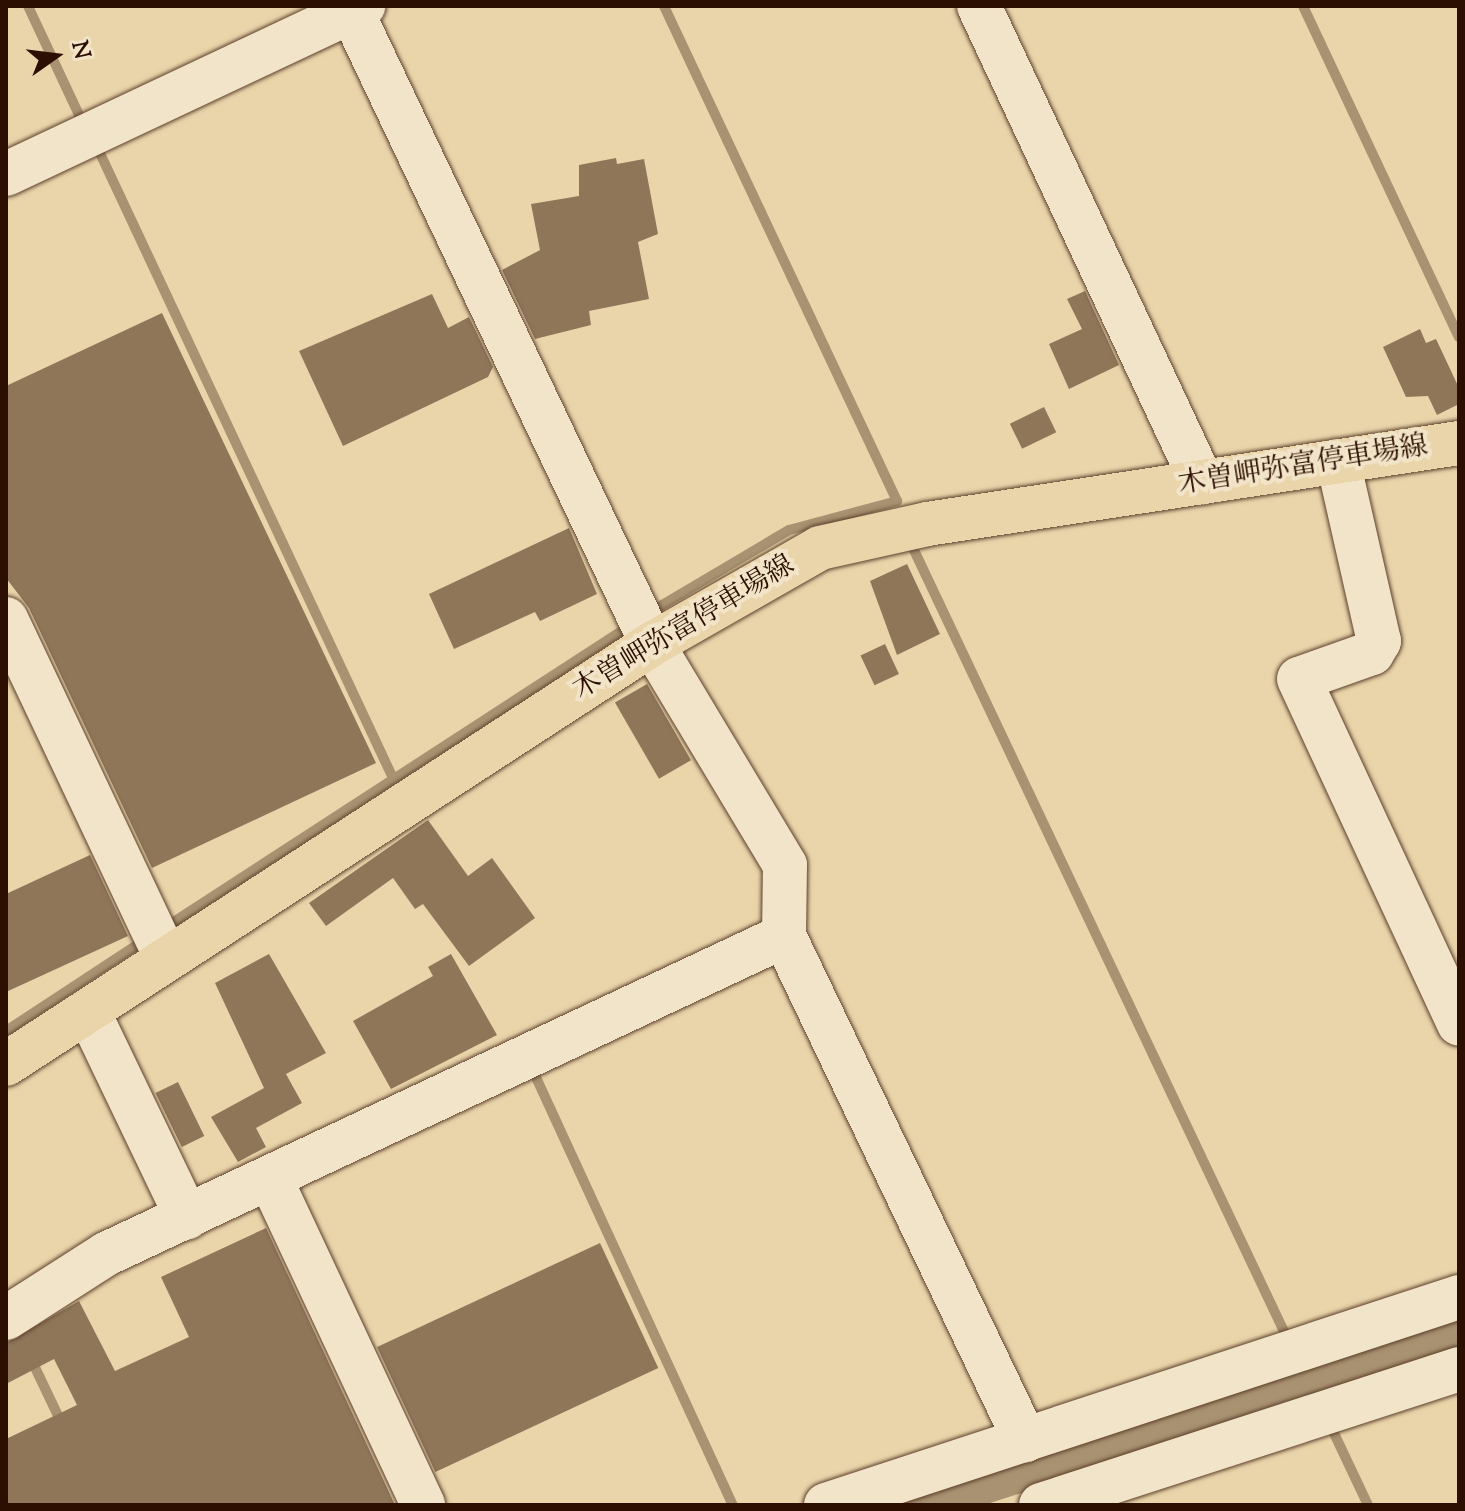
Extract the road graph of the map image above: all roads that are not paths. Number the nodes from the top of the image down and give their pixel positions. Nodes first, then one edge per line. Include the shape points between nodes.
1 (979, 6) edge
2 (355, 8) edge
3 (6, 174) edge
4 (1459, 443) edge
5 (1338, 461) junction
6 (1202, 482) junction
7 (6, 619) edge
8 (652, 644) junction
9 (784, 936) junction
10 (167, 959) junction
11 (88, 1011) junction
12 (1459, 1024) edge
13 (6, 1064) edge
14 (271, 1180) junction
15 (187, 1218) junction
16 (1459, 1297) edge
17 (6, 1318) edge
18 (1459, 1369) edge
19 (1025, 1440) junction
20 (1048, 1504) edge
21 (423, 1505) edge
22 (826, 1505) edge

1 - 6 street
2 - 3 street
2 - 8 street
4 - 5 main road, 木曽岬弥富停車場線
5 - 6 main road, 木曽岬弥富停車場線
5 - 12 street via 1379,641 1372,653 1299,679
6 - 8 main road, 木曽岬弥富停車場線 via 820,548
7 - 10 street
8 - 9 street via 785,865
8 - 10 main road, 木曽岬弥富停車場線
9 - 14 street
9 - 19 street
10 - 11 main road, 木曽岬弥富停車場線
11 - 13 main road, 木曽岬弥富停車場線
11 - 15 street
14 - 15 street
14 - 21 street
15 - 17 street via 106,1254
16 - 19 street
18 - 20 street
19 - 22 street

